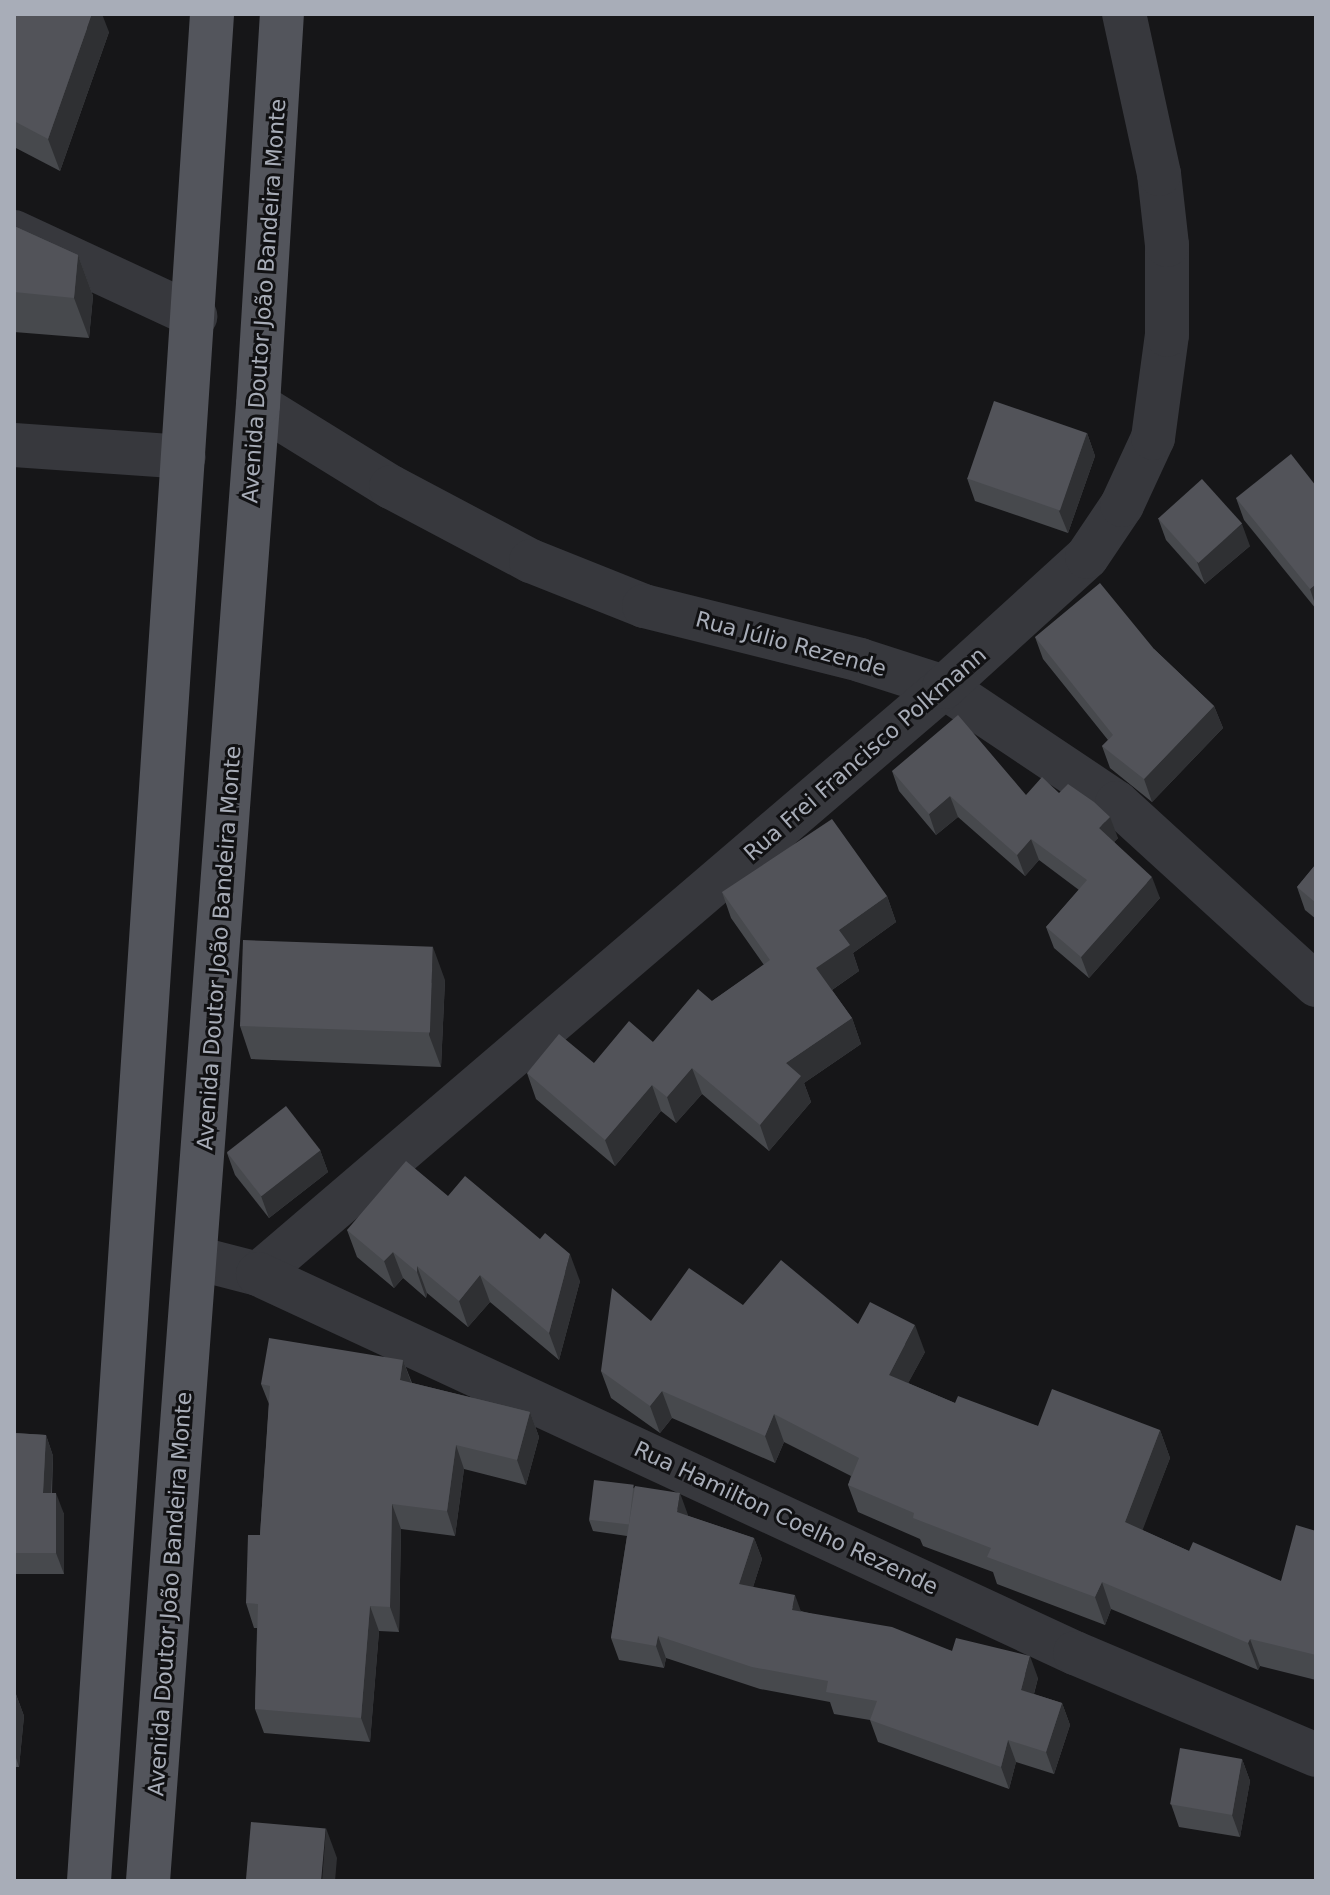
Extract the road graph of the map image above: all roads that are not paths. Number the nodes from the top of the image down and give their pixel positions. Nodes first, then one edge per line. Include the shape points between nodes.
1 (212, 14) edge
2 (282, 14) edge
3 (1124, 14) edge
4 (14, 232) edge
5 (195, 316) junction
6 (258, 405) junction
7 (14, 445) edge
8 (184, 457) junction
9 (944, 687) junction
10 (1316, 985) edge
11 (196, 1258) junction
12 (258, 1274) junction
13 (103, 1695) junction
14 (162, 1698) junction
15 (1316, 1755) edge
16 (89, 1881) edge
17 (148, 1881) edge

1 - 5 main road
2 - 6 main road, Avenida Doutor João Bandeira Monte
3 - 9 street, Rua Frei Francisco Polkmann via 1159,174 1167,245 1167,335 1153,438 1122,505 1087,557
4 - 5 street
5 - 8 main road
6 - 9 street, Rua Júlio Rezende via 391,487 531,561 644,606
6 - 11 main road, Avenida Doutor João Bandeira Monte
7 - 8 street
8 - 13 main road
9 - 10 street, Rua Júlio Rezende via 1117,803
9 - 12 street, Rua Frei Francisco Polkmann
11 - 12 street
11 - 14 main road, Avenida Doutor João Bandeira Monte
12 - 15 street, Rua Hamilton Coelho Rezende via 1075,1653
13 - 14 main road
13 - 16 main road
14 - 17 main road, Avenida Doutor João Bandeira Monte

